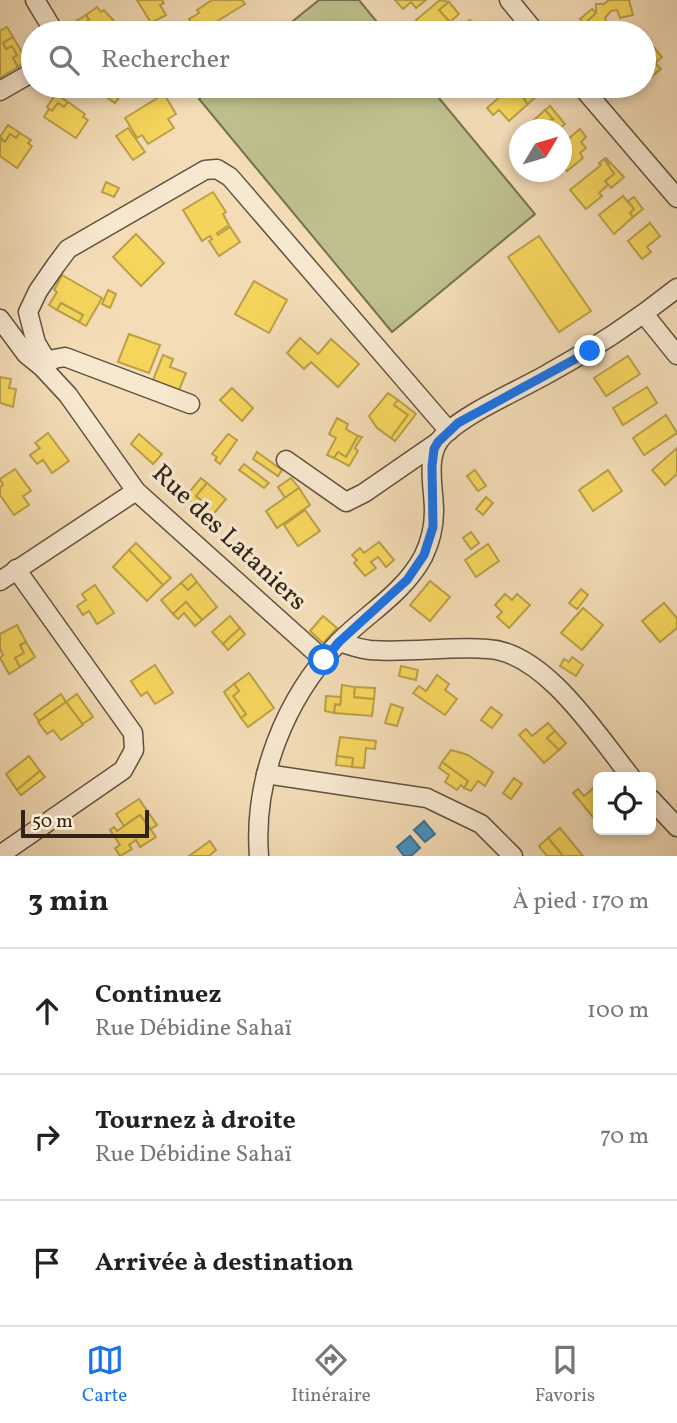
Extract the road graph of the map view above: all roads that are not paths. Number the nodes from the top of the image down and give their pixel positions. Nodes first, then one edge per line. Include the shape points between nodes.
1 (35, 0) edge
2 (510, 1) edge
3 (48, 21) edge
4 (526, 21) edge
5 (21, 79) edge
6 (0, 91) edge
7 (591, 98) edge
8 (677, 198) edge
9 (677, 288) edge
10 (644, 314) junction
11 (0, 319) edge
12 (0, 339) edge
13 (26, 354) junction
14 (677, 355) edge
15 (45, 365) junction
16 (190, 404) dead end
17 (443, 437) junction
18 (286, 460) dead end
19 (136, 491) junction
20 (16, 569) junction
21 (0, 581) edge
22 (339, 642) junction
23 (324, 660) junction
24 (627, 772) edge
25 (266, 774) junction
26 (656, 804) edge
27 (677, 827) edge
28 (0, 855) edge
29 (259, 856) edge
30 (513, 856) edge

1 - 3 street
2 - 4 street
5 - 6 street
7 - 8 street
9 - 10 street
10 - 14 street
10 - 17 street via 590,351 458,423
11 - 13 street, Rue des Lataniers
12 - 13 street
13 - 15 street, Rue des Lataniers
15 - 16 street via 65,357
15 - 17 street via 28,312 68,249 205,170 216,169 230,177
15 - 19 street, Rue des Lataniers
17 - 18 street via 346,502
17 - 22 street via 434,449 433,527 424,555 407,580
19 - 20 street
19 - 23 street, Rue des Lataniers
20 - 21 street
20 - 28 street via 133,733 134,750 123,770
22 - 23 street
22 - 24 street via 368,650 490,649 512,655 563,695
23 - 25 street via 289,709
25 - 29 street via 257,829
25 - 30 street via 427,798 481,824
26 - 27 street

